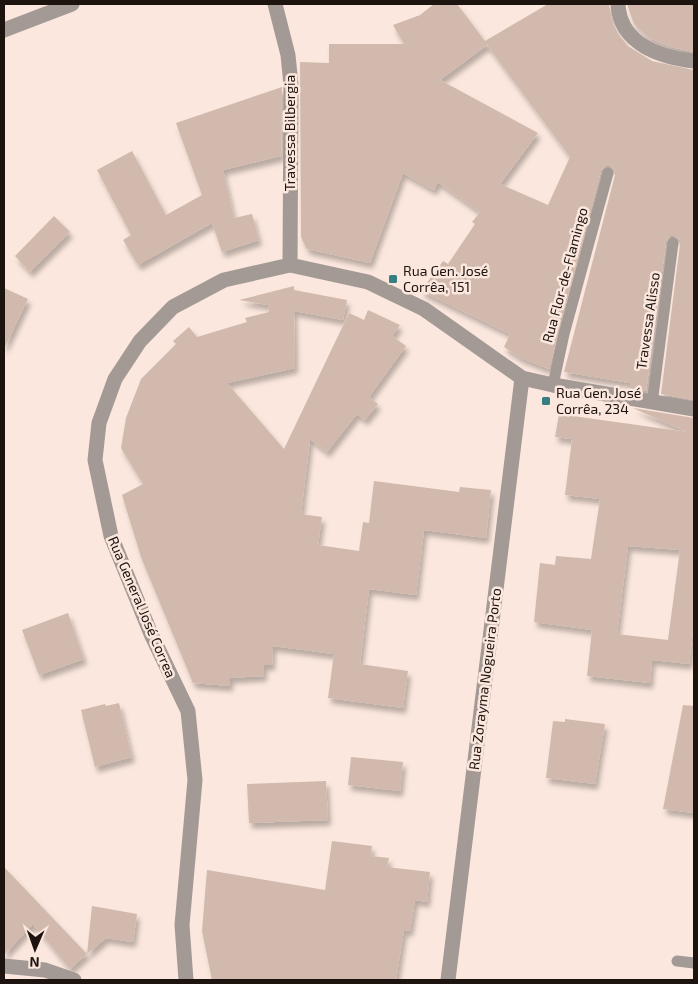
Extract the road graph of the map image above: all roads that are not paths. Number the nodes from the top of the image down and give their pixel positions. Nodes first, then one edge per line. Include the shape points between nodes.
1 (72, 4) edge
2 (275, 4) edge
3 (618, 4) edge
4 (4, 30) edge
5 (694, 61) edge
6 (608, 173) dead end
7 (673, 243) dead end
8 (290, 265) junction
9 (522, 378) junction
10 (553, 385) junction
11 (656, 403) junction
12 (694, 409) edge
13 (677, 961) dead end
14 (694, 963) edge
15 (4, 966) edge
16 (74, 980) edge
17 (186, 980) edge
18 (448, 980) edge

1 - 4 street
2 - 8 street, Travessa Bilbergia via 288,55 291,85
3 - 5 street via 623,24 634,40 650,50
6 - 10 lane, Rua Flor-de-Flamingo
7 - 11 lane, Travessa Alisso via 653,396
8 - 9 street, Rua General José Correa via 368,282 424,309
8 - 17 street, Rua General José Correa via 224,280 173,307 140,341 115,379 99,423 96,460 111,536 151,634 188,711 195,780 182,925
9 - 10 street, Rua General José Correa
9 - 18 street, Rua Zorayma Nogueira Porto
10 - 11 street, Rua General José Correa
11 - 12 street, Rua General José Correa
13 - 14 lane
15 - 16 street via 45,970

